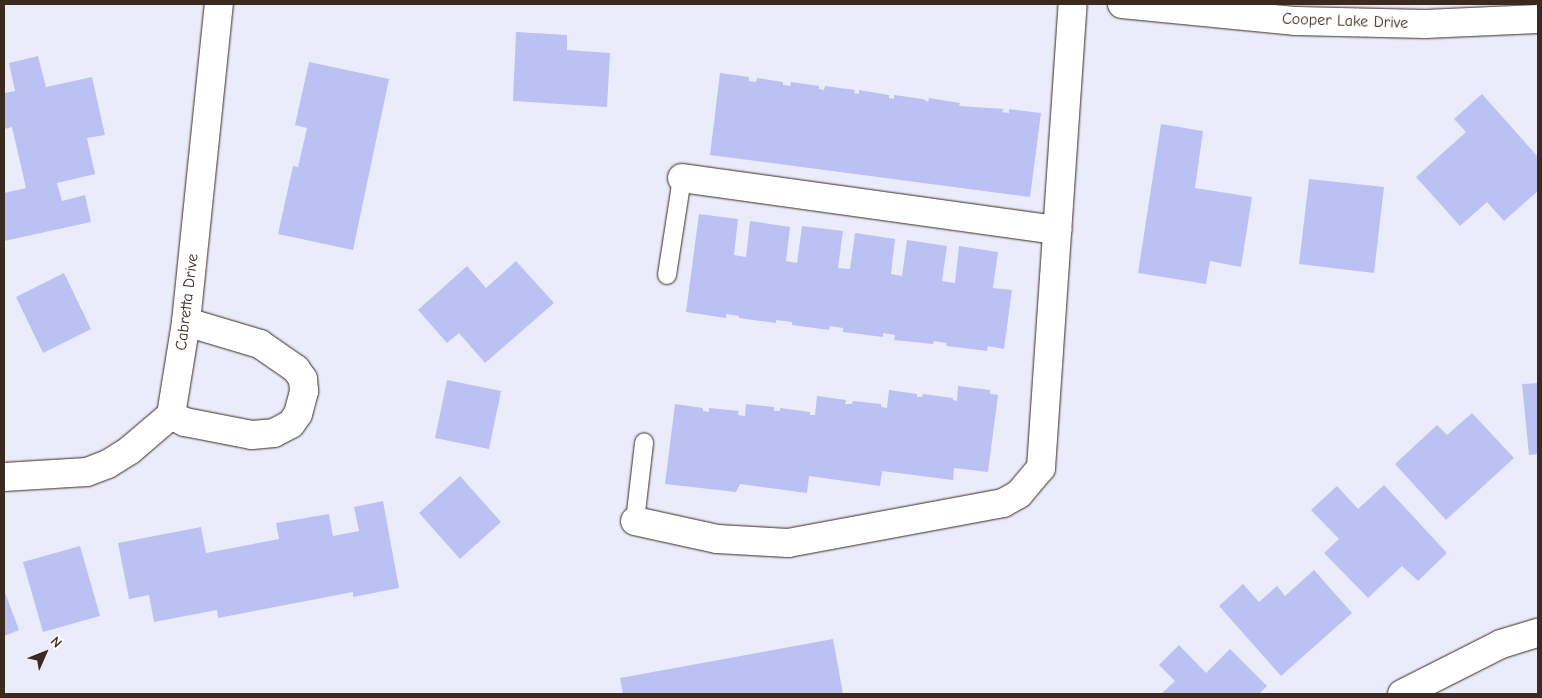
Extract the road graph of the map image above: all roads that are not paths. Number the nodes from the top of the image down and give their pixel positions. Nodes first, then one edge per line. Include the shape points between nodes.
1 (219, 4) edge
2 (1073, 4) edge
3 (1122, 4) edge
4 (1538, 18) edge
5 (682, 178) joint
6 (1057, 230) junction
7 (667, 275) dead end
8 (186, 322) junction
9 (171, 415) junction
10 (644, 443) dead end
11 (4, 477) edge
12 (635, 521) joint
13 (1538, 633) edge
14 (1402, 694) edge

1 - 8 street, Cabretta Drive
2 - 6 street
3 - 4 street, Cooper Lake Drive via 1296,21 1425,24
5 - 6 street
5 - 7 lane
6 - 12 street via 1040,468 1019,494 1003,503 788,543 717,539
8 - 9 street, Cabretta Drive
8 - 9 street via 260,344 296,369 303,379 304,391 291,424 274,433 252,435 185,422
9 - 11 street via 130,450 87,472
10 - 12 lane
13 - 14 street via 1501,644

